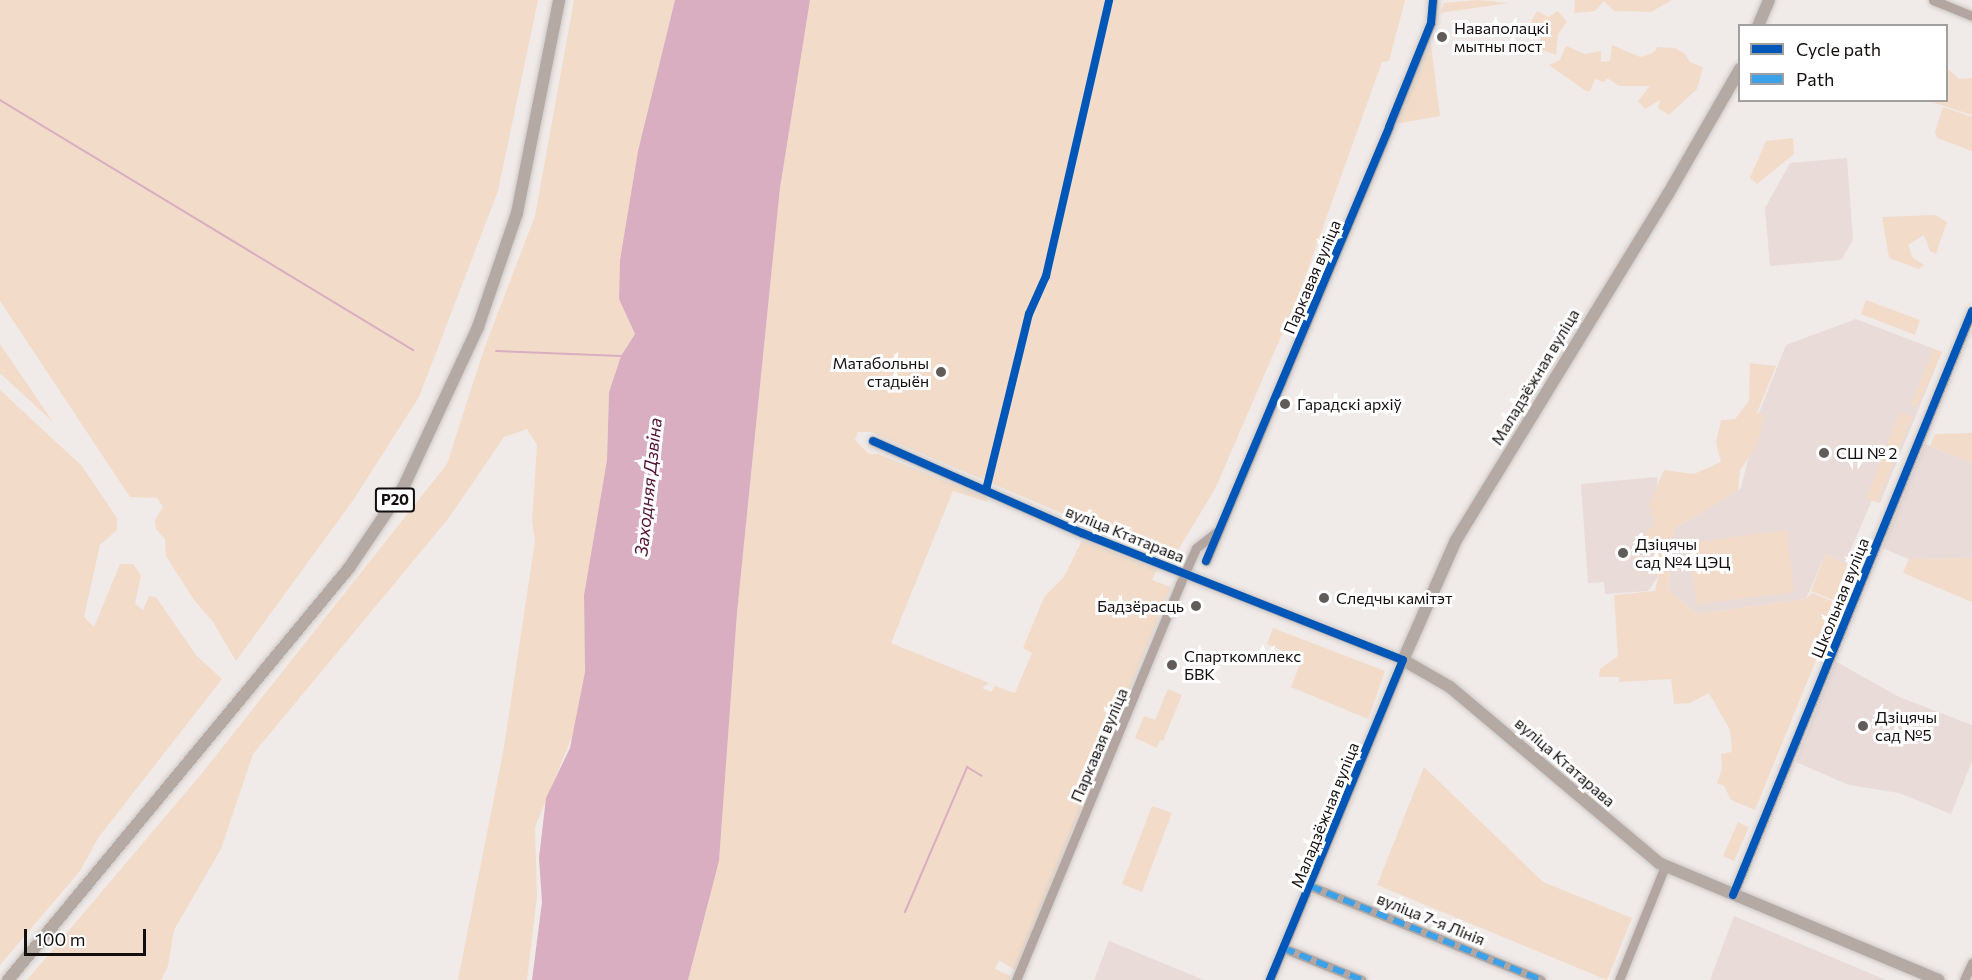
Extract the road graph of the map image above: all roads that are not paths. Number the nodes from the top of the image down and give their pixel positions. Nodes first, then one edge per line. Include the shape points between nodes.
1 (559, 0) edge
2 (1432, 0) edge
3 (1769, 0) edge
4 (1933, 0) edge
5 (1961, 0) edge
6 (1957, 10) junction
7 (1972, 16) edge
8 (1759, 24) edge
9 (1738, 72) edge
10 (1972, 311) edge
11 (873, 441) dead end
12 (1219, 530) junction
13 (1206, 561) dead end
14 (1185, 572) junction
15 (1403, 660) junction
16 (1665, 866) junction
17 (1310, 886) junction
18 (1733, 895) junction
19 (1283, 948) junction
20 (1972, 963) edge
21 (8, 980) edge
22 (1016, 980) edge
23 (1270, 980) edge
24 (1362, 980) edge
25 (1540, 980) edge
26 (1619, 980) edge
27 (1940, 980) edge
28 (1964, 980) edge

1 - 21 main road, Р20 via 517,213 478,327 403,488 349,568
2 - 12 street, Паркавая вуліца via 1431,23
3 - 8 main road
4 - 6 street
5 - 6 street
6 - 7 street
9 - 15 main road, Маладзёжная вуліца via 1456,540
10 - 18 street, Школьная вуліца
11 - 14 street, вуліца Ктатарава via 1082,533
12 - 13 street, Паркавая вуліца
12 - 14 street, Паркавая вуліца via 1201,542
14 - 15 street, вуліца Ктатарава
14 - 22 street, Паркавая вуліца
15 - 16 main road, вуліца Ктатарава via 1450,687 1639,849
15 - 17 street, Маладзёжная вуліца
16 - 18 main road, вуліца Ктатарава
16 - 26 street
17 - 19 street, Маладзёжная вуліца
17 - 25 street, вуліца 7-я Лінія
18 - 27 main road, вуліца Ктатарава
19 - 23 street, Маладзёжная вуліца
19 - 24 street
20 - 28 street

